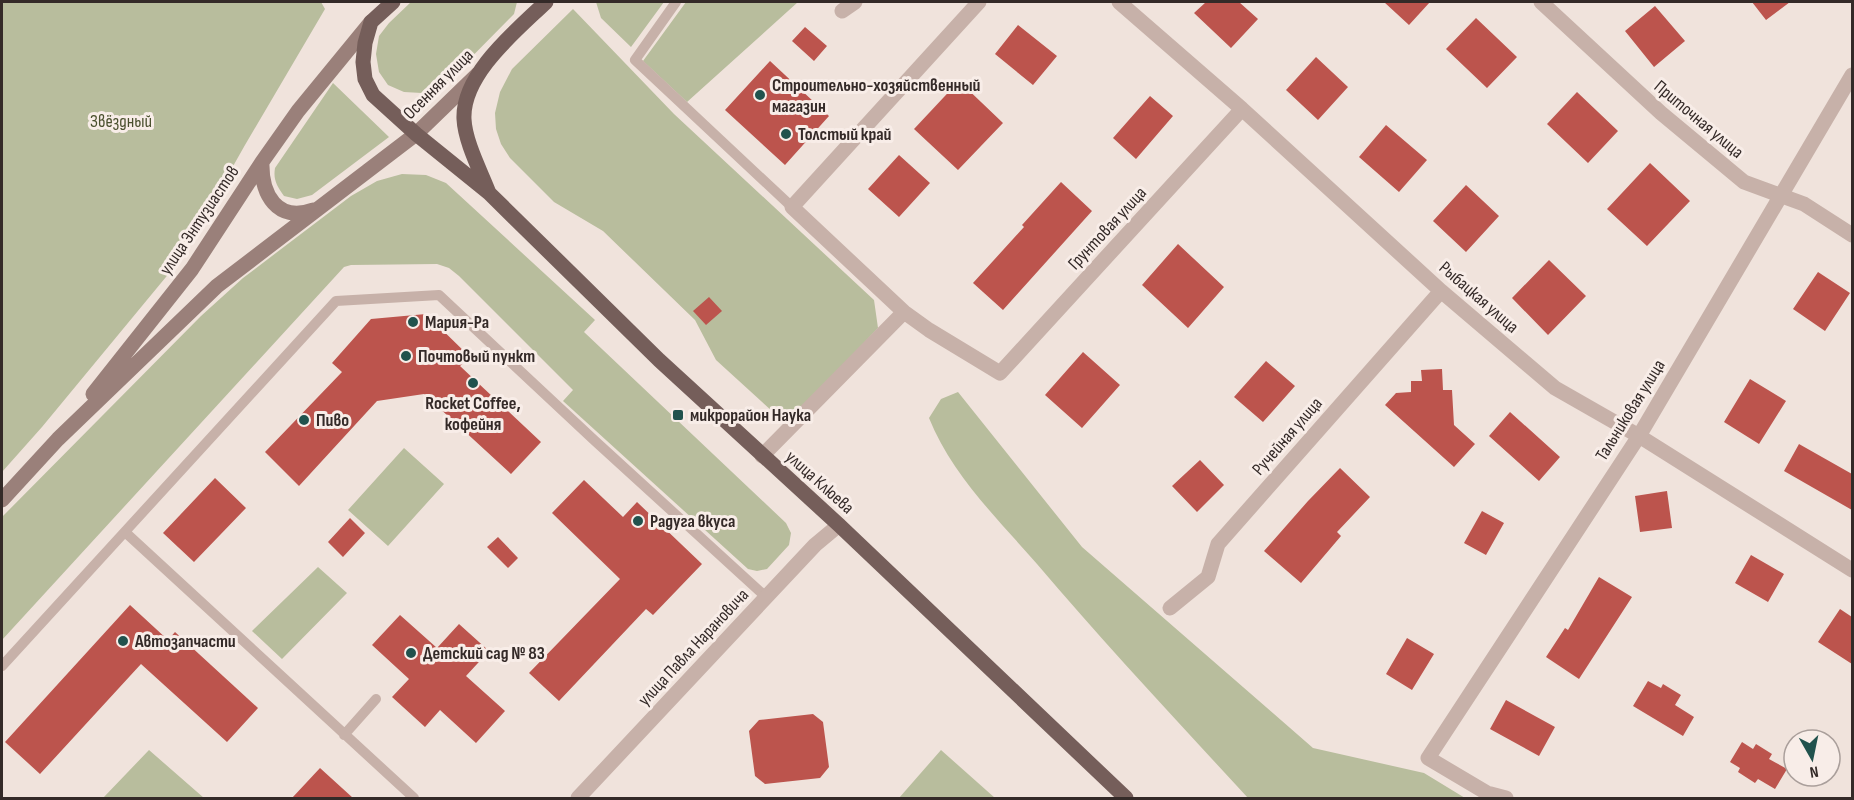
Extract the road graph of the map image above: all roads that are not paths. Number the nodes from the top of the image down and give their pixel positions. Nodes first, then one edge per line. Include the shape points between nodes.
1 (393, 2) edge
2 (529, 2) edge
3 (546, 2) edge
4 (676, 2) edge
5 (855, 2) edge
6 (979, 2) edge
7 (1119, 2) edge
8 (1541, 2) edge
9 (842, 11) dead end
10 (371, 22) junction
11 (522, 25) junction
12 (478, 74) junction
13 (1852, 75) edge
14 (1242, 109) junction
15 (416, 134) junction
16 (262, 162) junction
17 (348, 185) joint
18 (489, 193) junction
19 (1781, 196) junction
20 (792, 207) junction
21 (316, 209) junction
22 (1852, 235) edge
23 (1441, 291) junction
24 (904, 312) junction
25 (1639, 436) junction
26 (58, 439) junction
27 (762, 456) junction
28 (2, 500) edge
29 (839, 525) junction
30 (124, 532) junction
31 (1852, 570) edge
32 (766, 597) junction
33 (1170, 608) dead end
34 (2, 666) edge
35 (376, 699) dead end
36 (344, 735) junction
37 (414, 798) edge
38 (578, 798) edge
39 (1126, 798) edge
40 (1506, 798) edge

1 - 10 main road
2 - 11 main road
3 - 11 main road, Осенняя улица
4 - 20 lane via 634,60
5 - 9 street
6 - 20 street
7 - 14 street, Рыбацкая улица
8 - 19 street, Приточная улица via 1660,113 1744,182
10 - 15 main road, улица Клюева via 365,43 364,80 373,95
10 - 16 main road, улица Энтузиастов
11 - 12 main road, Осенняя улица
12 - 15 main road, Осенняя улица
12 - 18 main road, улица Клюева via 465,104 464,120
13 - 19 street, Тальниковая улица
14 - 23 street, Рыбацкая улица
14 - 24 street, Грунтовая улица via 1000,373
15 - 17 main road, Осенняя улица
15 - 18 main road, улица Клюева
16 - 21 main road via 263,188 273,204 302,214
16 - 26 main road, улица Энтузиастов via 192,269
17 - 21 main road, улица Энтузиастов
18 - 27 main road, улица Клюева
19 - 22 street, Приточная улица via 1804,204
19 - 25 street, Тальниковая улица
20 - 24 street
21 - 26 main road, улица Энтузиастов via 217,286
23 - 25 street, Рыбацкая улица via 1555,388
23 - 33 street, Ручейная улица via 1218,544 1208,577
24 - 27 street
25 - 31 street, Рыбацкая улица
25 - 40 street, Тальниковая улица via 1428,758 1487,794
26 - 28 main road, улица Энтузиастов
27 - 29 main road, улица Клюева
29 - 32 street, улица Павла Нарановича
29 - 39 main road, улица Клюева
30 - 32 lane via 336,301 439,294
30 - 34 lane
30 - 36 lane
32 - 38 street, улица Павла Нарановича
35 - 36 lane
36 - 37 lane

